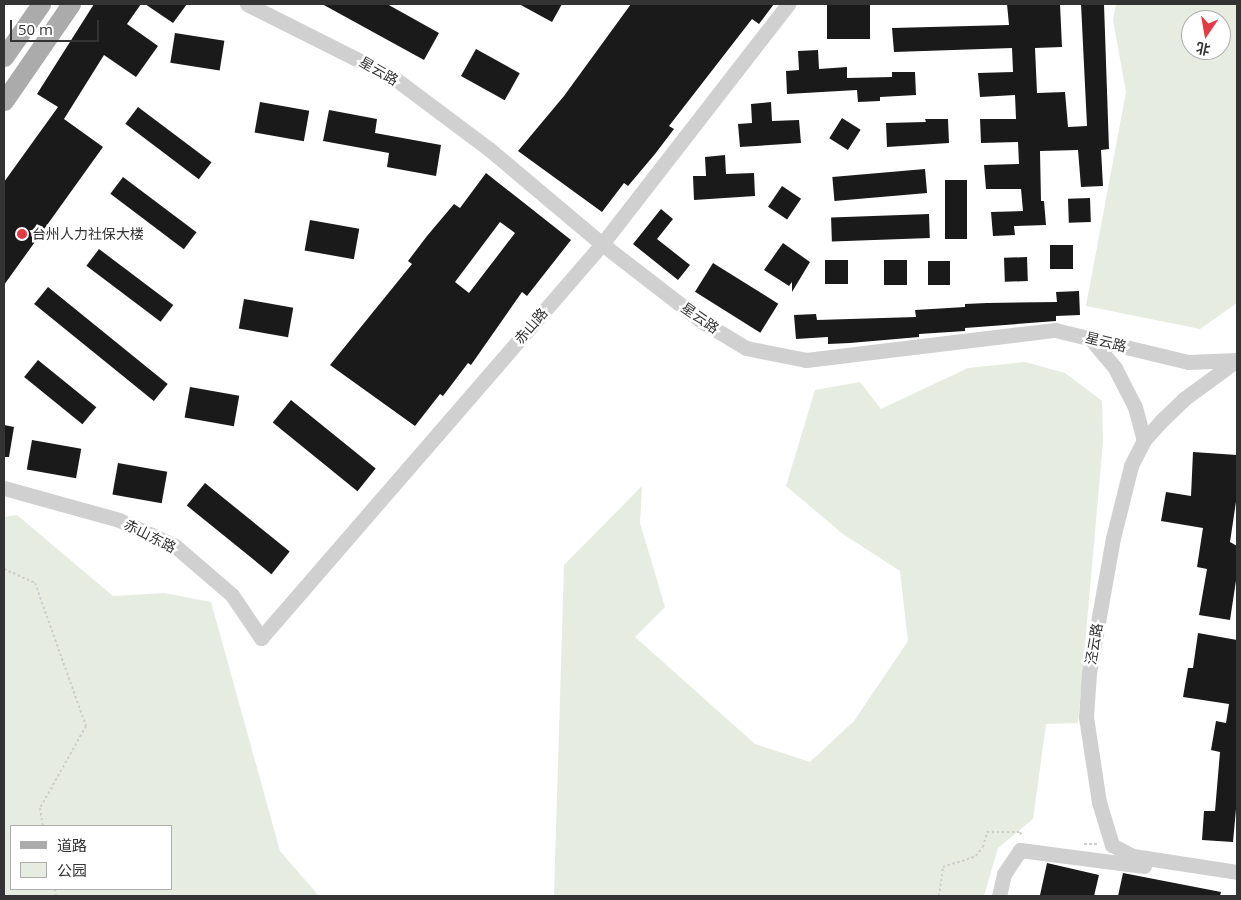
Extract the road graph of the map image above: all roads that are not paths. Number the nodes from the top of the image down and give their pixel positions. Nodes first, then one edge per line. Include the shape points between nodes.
1 (39, 4) edge
2 (247, 4) edge
3 (788, 4) edge
4 (68, 9) edge
5 (4, 57) edge
6 (4, 101) edge
7 (602, 244) junction
8 (1090, 338) junction
9 (1237, 360) edge
10 (1144, 440) junction
11 (4, 488) edge
12 (261, 638) joint
13 (1237, 872) edge
14 (1237, 881) edge
15 (999, 896) edge

1 - 4 street
1 - 5 main road
2 - 7 street, 星云路 via 394,78 489,149
3 - 7 street, 赤山路
4 - 6 main road
7 - 8 street, 星云路 via 704,322 746,348 806,360 1055,330
7 - 12 street, 赤山路
8 - 9 street, 星云路 via 1188,362
8 - 10 street via 1115,368 1136,407
9 - 10 street, 泾云路 via 1184,399
10 - 13 street, 泾云路 via 1131,466 1113,538 1089,673 1086,718 1099,802 1112,845 1133,856
11 - 12 street, 赤山东路 via 119,520 175,546 232,595
14 - 15 street via 1020,850 1004,874

